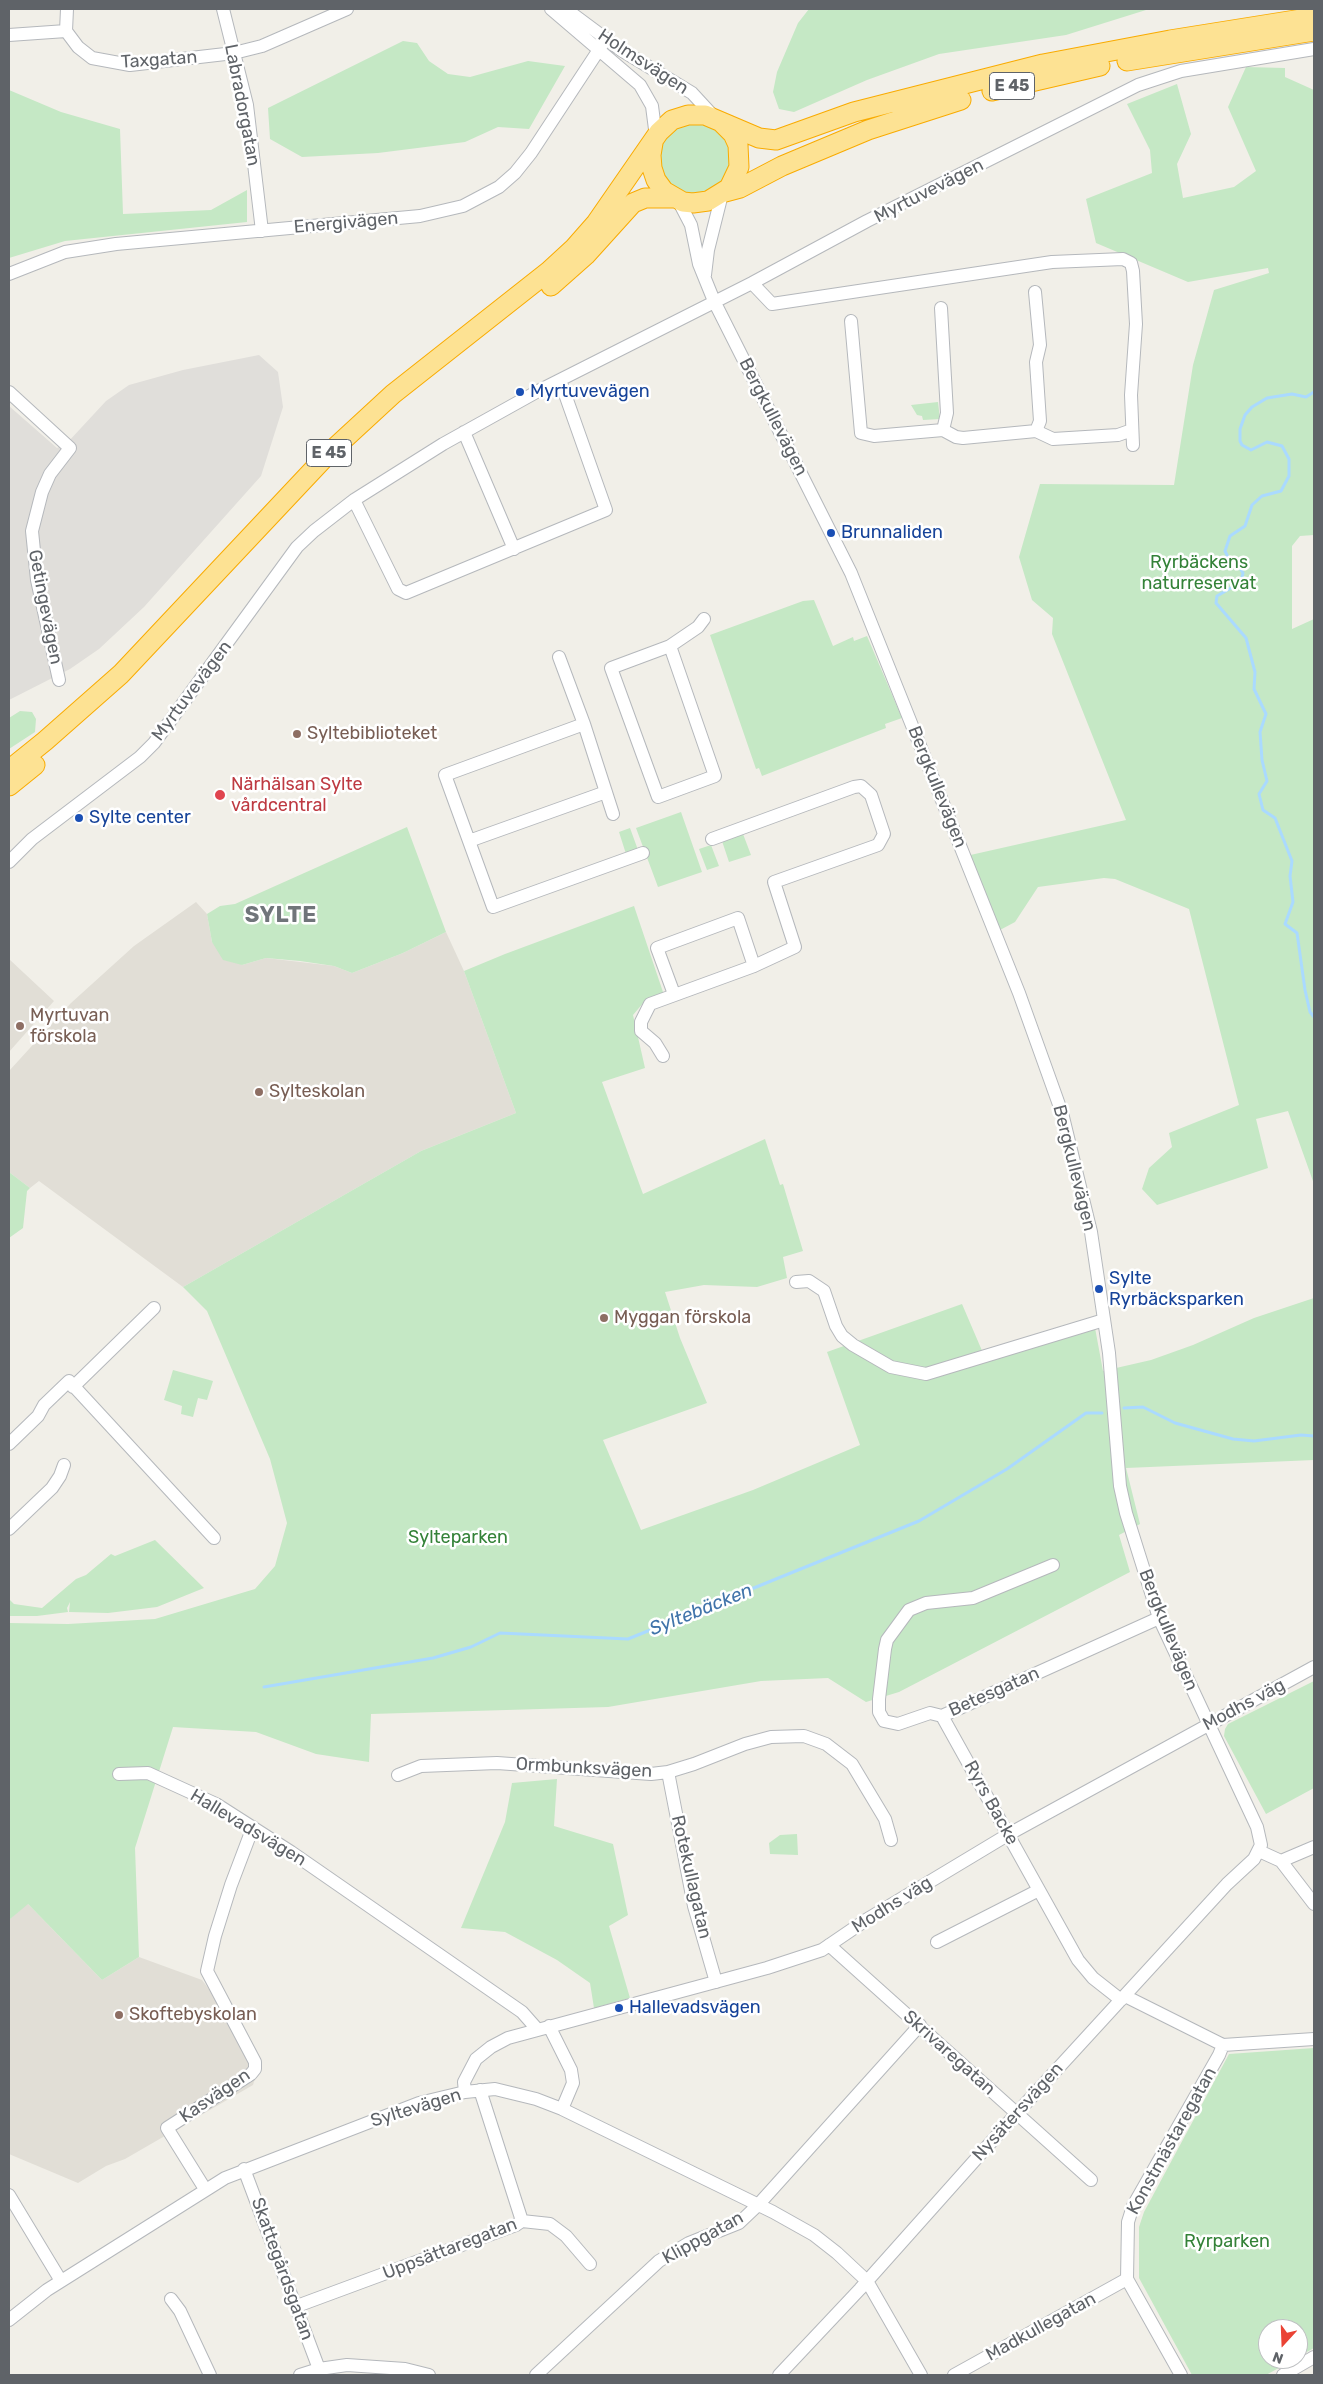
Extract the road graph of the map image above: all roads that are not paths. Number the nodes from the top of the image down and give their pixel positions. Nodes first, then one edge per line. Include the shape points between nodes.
1 (67, 9) edge
2 (223, 9) edge
3 (347, 9) edge
4 (550, 9) edge
5 (566, 9) edge
6 (1314, 18) edge
7 (66, 31) junction
8 (1314, 31) edge
9 (9, 35) edge
10 (606, 39) junction
11 (1314, 49) edge
12 (598, 51) junction
13 (234, 53) junction
14 (719, 121) junction
15 (654, 140) junction
16 (724, 193) junction
17 (676, 199) junction
18 (262, 231) junction
19 (9, 274) edge
20 (705, 278) junction
21 (752, 283) junction
22 (1035, 292) dead end
23 (714, 301) junction
24 (941, 308) dead end
25 (851, 321) dead end
26 (560, 380) junction
27 (9, 392) edge
28 (943, 430) junction
29 (1132, 430) junction
30 (1036, 431) junction
31 (464, 432) junction
32 (1133, 445) dead end
33 (354, 500) junction
34 (514, 549) junction
35 (704, 619) dead end
36 (670, 646) junction
37 (559, 657) dead end
38 (59, 680) dead end
39 (584, 724) junction
40 (9, 770) edge
41 (9, 786) edge
42 (606, 792) junction
43 (613, 814) dead end
44 (712, 839) dead end
45 (469, 841) junction
46 (643, 853) dead end
47 (9, 862) edge
48 (754, 966) junction
49 (674, 994) junction
50 (663, 1056) dead end
51 (796, 1282) dead end
52 (154, 1308) dead end
53 (1104, 1320) junction
54 (74, 1387) junction
55 (9, 1444) edge
56 (64, 1465) dead end
57 (9, 1529) edge
58 (214, 1538) dead end
59 (1053, 1565) dead end
60 (1159, 1618) junction
61 (1314, 1667) edge
62 (942, 1716) junction
63 (1208, 1724) junction
64 (668, 1772) junction
65 (119, 1774) dead end
66 (398, 1775) dead end
67 (253, 1827) junction
68 (1009, 1834) junction
69 (891, 1840) dead end
70 (1314, 1847) edge
71 (1259, 1851) junction
72 (1281, 1861) junction
73 (1039, 1890) junction
74 (1314, 1904) edge
75 (937, 1942) dead end
76 (829, 1945) junction
77 (716, 1982) junction
78 (1123, 1998) junction
79 (920, 2025) junction
80 (543, 2028) junction
81 (1314, 2039) edge
82 (1223, 2045) junction
83 (480, 2090) junction
84 (466, 2092) junction
85 (562, 2109) junction
86 (1017, 2113) junction
87 (244, 2169) junction
88 (1091, 2180) dead end
89 (205, 2190) junction
90 (9, 2195) edge
91 (758, 2205) junction
92 (522, 2221) junction
93 (590, 2264) dead end
94 (1127, 2279) junction
95 (61, 2281) junction
96 (867, 2281) junction
97 (171, 2299) dead end
98 (297, 2306) junction
99 (9, 2320) edge
100 (1314, 2357) edge
101 (319, 2369) junction
102 (210, 2375) edge
103 (300, 2375) edge
104 (429, 2375) edge
105 (536, 2375) edge
106 (779, 2375) edge
107 (921, 2375) edge
108 (954, 2375) edge
109 (1181, 2375) edge
110 (1283, 2375) edge

1 - 7 street
2 - 13 street, Labradorgatan
3 - 13 street, Taxgatan via 262,46
4 - 12 street, Holmsvägen
5 - 10 street, Holmsvägen
6 - 14 highway, E 45 via 1043,64 854,112 776,140 760,138
7 - 9 street
7 - 13 street, Taxgatan via 92,58 107,62 130,65
8 - 16 highway, E 45 via 1109,64 990,91 868,130
10 - 12 street, Energivägen
10 - 14 street, Holmsvägen via 692,93
11 - 21 street, Myrtuvevägen via 1181,71 1138,86 867,221
12 - 15 street, Holmsvägen via 645,91 654,115
12 - 18 street, Energivägen via 531,153 515,173 481,198 437,213
13 - 18 street, Labradorgatan via 246,105
14 - 15 highway, E 45 via 700,114 682,116 667,124
14 - 16 highway via 736,139 740,156 738,173
15 - 17 highway via 653,174 660,186
15 - 40 highway, E 45 via 596,223 574,248 400,389 329,453 121,674
16 - 17 highway, E 45 via 703,202 688,203
16 - 20 street, Bergkullevägen via 708,250
17 - 20 street, Bergkullevägen via 691,225
17 - 41 highway, E 45 via 645,198 633,204 557,282 403,403 338,462 131,682 53,752
18 - 19 street, Energivägen via 116,244 65,252
20 - 23 street, Bergkullevägen
21 - 23 street, Myrtuvevägen
21 - 29 street via 772,304 1052,262 1123,259 1131,263 1134,271 1136,324
22 - 30 street via 1040,345 1036,362 1040,421
23 - 26 street, Myrtuvevägen
23 - 53 street, Bergkullevägen via 851,573 1019,993 1064,1122 1091,1232
24 - 28 street via 947,420
25 - 28 street via 861,433 874,436
26 - 31 street, Myrtuvevägen
26 - 34 street via 606,510
27 - 38 street, Getingevägen via 70,448 50,474 32,532 37,580
28 - 30 street via 956,438
29 - 30 street via 1118,435 1053,439
29 - 32 street
31 - 33 street, Myrtuvevägen
31 - 34 street
33 - 34 street via 402,592
33 - 47 street, Myrtuvevägen via 297,547 154,743 32,839
35 - 36 street via 698,627
36 - 36 street via 715,776 658,797 611,668
37 - 39 street
39 - 42 street
39 - 45 street via 445,775
42 - 43 street
42 - 45 street
44 - 48 street via 861,786 871,794 883,827 884,834 878,845 774,882 795,948
45 - 46 street via 493,907
48 - 49 street
48 - 49 street via 738,918 657,948
49 - 50 street via 650,1004 641,1022 641,1031 655,1043
51 - 53 street via 809,1281 824,1291 836,1326 853,1345 892,1367 926,1374
52 - 54 street
53 - 60 street, Bergkullevägen via 1120,1486
54 - 55 street via 68,1381
54 - 58 street
56 - 57 street via 52,1488
59 - 62 street, Betesgatan via 973,1598 919,1605 909,1610 897,1626 885,1649 879,1699 882,1717 894,1725 930,1713
60 - 62 street, Betesgatan
60 - 63 street, Bergkullevägen
61 - 63 street, Modhs väg
62 - 68 street, Ryrs Backe
63 - 68 street, Modhs väg
63 - 71 street, Bergkullevägen via 1257,1827 1261,1838
64 - 66 street, Ormbunksvägen via 637,1774 497,1763 420,1766
64 - 69 street, Ormbunksvägen via 771,1737 804,1736 838,1751 852,1764 885,1819
64 - 77 street, Rotekullagatan via 694,1906
65 - 67 street, Hallevadsvägen via 148,1773 208,1800
67 - 80 street, Hallevadsvägen
67 - 89 street, Kasvägen via 231,1884 207,1971 255,2062 255,2068 252,2074 167,2128
68 - 73 street, Ryrs Backe
68 - 76 street, Modhs väg
70 - 72 street
71 - 72 street
71 - 78 street, Nysätersvägen
72 - 74 street
73 - 75 street
73 - 78 street, Ryrs Backe via 1078,1960 1094,1978
76 - 77 street, Modhs väg via 810,1955
76 - 79 street, Skrivaregatan
77 - 80 street, Modhs väg
78 - 82 street, Ryrs Backe
78 - 86 street, Nysätersvägen
79 - 86 street, Skrivaregatan
79 - 91 street, Klippgatan
80 - 84 street, Modhs väg via 508,2038 476,2059 464,2082
80 - 85 street, Hallevadsvägen via 571,2070 573,2083
81 - 82 street, Konstmästaregatan
82 - 94 street, Konstmästaregatan via 1133,2206 1128,2222
83 - 84 street, Syltevägen
83 - 85 street, Syltevägen via 506,2091
83 - 92 street
84 - 87 street, Syltevägen via 419,2103
85 - 91 street, Syltevägen
86 - 88 street, Skrivaregatan
86 - 96 street, Nysätersvägen
87 - 89 street, Syltevägen
87 - 98 street, Skattegårdsgatan
89 - 95 street, Syltevägen
90 - 95 street
91 - 96 street, Syltevägen via 814,2235
91 - 105 street, Klippgatan via 739,2223 689,2243 659,2262
92 - 93 street, Uppsättaregatan via 550,2224 566,2236
92 - 98 street, Uppsättaregatan via 516,2226
94 - 108 street, Madkullegatan
94 - 109 street
95 - 99 street, Syltevägen
96 - 106 street, Nysätersvägen
96 - 107 street, Syltevägen
97 - 102 street via 180,2310
98 - 101 street, Skattegårdsgatan
100 - 110 street
101 - 103 street
101 - 104 street via 347,2364 372,2365

